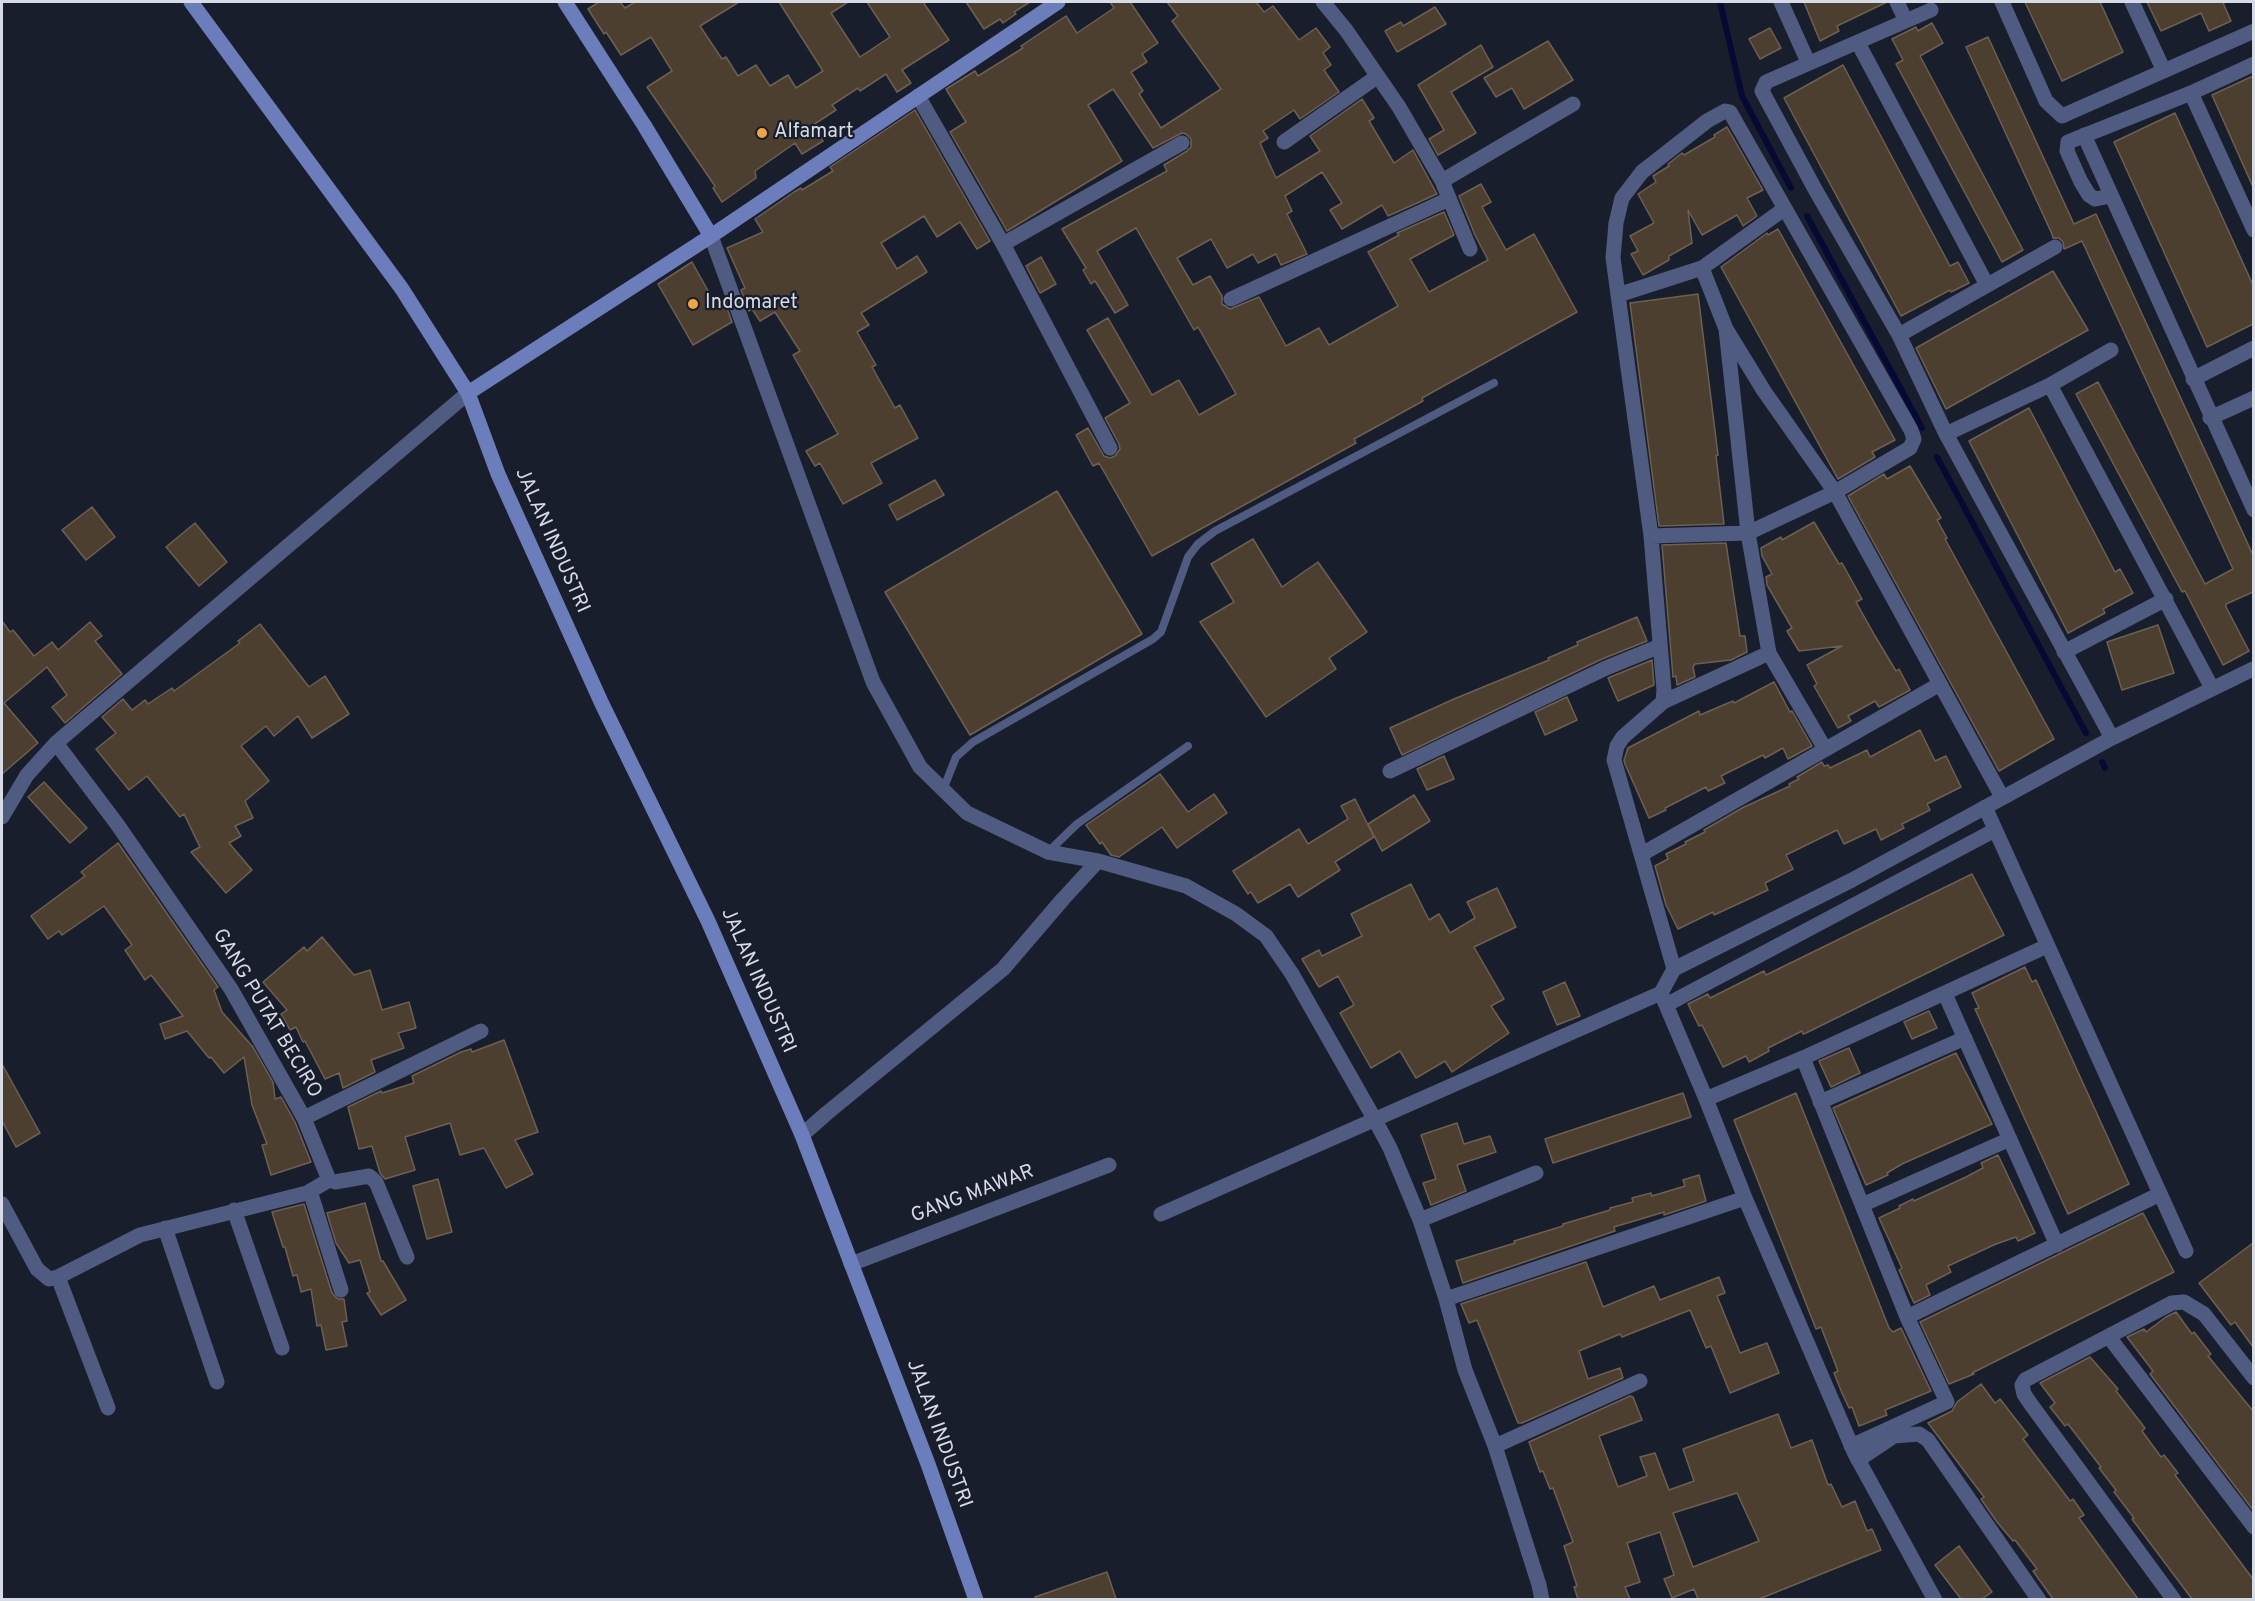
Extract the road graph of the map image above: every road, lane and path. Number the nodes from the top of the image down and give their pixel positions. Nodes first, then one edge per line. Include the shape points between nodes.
1 (191, 2) edge
2 (1058, 2) edge
3 (1323, 2) edge
4 (1781, 2) edge
5 (1897, 2) edge
6 (2002, 2) edge
7 (2132, 2) edge
8 (570, 3) edge
9 (1931, 10) dead end
10 (1906, 21) junction
11 (2253, 31) edge
12 (1858, 43) junction
13 (1808, 62) junction
14 (2253, 64) edge
15 (2164, 71) junction
16 (1378, 76) junction
17 (2191, 93) junction
18 (918, 96) junction
19 (1574, 104) dead end
20 (2084, 135) junction
21 (1284, 142) dead end
22 (1182, 143) dead end
23 (1442, 181) junction
24 (2112, 196) junction
25 (1449, 200) junction
26 (1784, 209) junction
27 (2253, 230) edge
28 (711, 236) junction
29 (1003, 244) junction
30 (2055, 247) dead end
31 (1470, 249) dead end
32 (1702, 268) junction
33 (1987, 285) junction
34 (1618, 295) junction
35 (1231, 299) dead end
36 (1726, 329) junction
37 (1899, 335) junction
38 (2253, 348) edge
39 (2111, 350) dead end
40 (2193, 379) junction
41 (1494, 383) dead end
42 (2050, 385) junction
43 (468, 393) junction
44 (2253, 398) edge
45 (2210, 418) junction
46 (1946, 434) junction
47 (1110, 448) dead end
48 (1835, 492) junction
49 (2253, 510) edge
50 (1748, 533) junction
51 (1651, 536) junction
52 (2166, 599) junction
53 (1660, 646) junction
54 (2064, 652) junction
55 (1769, 653) junction
56 (2253, 669) edge
57 (1940, 684) junction
58 (2212, 688) junction
59 (1663, 702) junction
60 (2112, 738) junction
61 (56, 743) junction
62 (1188, 746) dead end
63 (1825, 749) junction
64 (1390, 771) dead end
65 (943, 789) junction
66 (2002, 797) junction
67 (1985, 807) junction
68 (2, 817) edge
69 (1995, 830) junction
70 (1048, 852) junction
71 (1642, 854) junction
72 (1098, 861) junction
73 (2047, 946) junction
74 (1674, 969) junction
75 (1945, 994) junction
76 (1663, 999) junction
77 (481, 1031) dead end
78 (1965, 1038) junction
79 (1803, 1058) junction
80 (1706, 1099) junction
81 (1820, 1102) junction
82 (304, 1118) junction
83 (1375, 1120) junction
84 (802, 1135) junction
85 (2010, 1140) junction
86 (1109, 1165) dead end
87 (1536, 1173) dead end
88 (330, 1180) junction
89 (310, 1191) junction
90 (2160, 1194) junction
91 (1745, 1198) junction
92 (2, 1204) edge
93 (1862, 1205) junction
94 (234, 1210) junction
95 (1161, 1214) dead end
96 (1420, 1220) junction
97 (165, 1228) junction
98 (2057, 1245) junction
99 (2186, 1251) dead end
100 (407, 1257) dead end
101 (851, 1264) junction
102 (58, 1277) junction
103 (341, 1290) dead end
104 (1446, 1299) junction
105 (1907, 1317) junction
106 (2109, 1337) junction
107 (282, 1348) dead end
108 (2253, 1378) edge
109 (1640, 1381) dead end
110 (217, 1382) dead end
111 (108, 1408) dead end
112 (1495, 1446) junction
113 (1854, 1453) junction
114 (2253, 1527) edge
115 (976, 1599) edge
116 (1542, 1599) edge
117 (1935, 1599) edge
118 (2039, 1599) edge
119 (2174, 1599) edge

1 - 43 street, JALAN INDUSTRI via 402,290
2 - 18 street
3 - 16 street
4 - 13 street
5 - 10 street
6 - 15 street via 2046,101 2062,116
7 - 15 street
8 - 28 street
9 - 10 street
10 - 12 street
11 - 15 street
12 - 13 street
12 - 33 street
13 - 37 street via 1766,82 1762,91
14 - 17 street
16 - 21 street
16 - 23 street
17 - 20 street
17 - 27 street
18 - 28 street
18 - 29 street
19 - 23 street
20 - 24 street
20 - 24 street via 2066,146 2081,182 2093,198
22 - 29 street
23 - 25 street
24 - 40 street
25 - 31 street
25 - 35 street
26 - 32 street
26 - 34 street via 1730,112 1719,113 1642,172 1623,198 1613,258
26 - 48 street via 1914,439 1910,448
28 - 43 street
28 - 65 street via 873,682 920,767
29 - 47 street
30 - 33 street
32 - 34 street
32 - 36 street
33 - 37 street
34 - 51 street
36 - 48 street
36 - 50 street
37 - 46 street
38 - 40 street
39 - 42 street
40 - 45 street
41 - 65 lane via 1215,531 1188,557 1161,632 973,742 956,757
42 - 46 street
42 - 52 street
43 - 61 street
43 - 84 street, JALAN INDUSTRI via 502,485 602,704 708,921
44 - 45 street
45 - 49 street
46 - 54 street
48 - 50 street
48 - 57 street
50 - 51 street
50 - 55 street
51 - 53 street
52 - 54 street
52 - 58 street
53 - 59 street
53 - 64 street
54 - 60 street
55 - 59 street
55 - 63 street
56 - 58 street
57 - 63 street
57 - 66 street
58 - 60 street
59 - 71 street via 1623,737 1614,760
60 - 66 street
61 - 68 street via 27,775
61 - 82 street, GANG PUTAT BECIRO via 231,989
62 - 70 lane via 1077,824
63 - 71 street
65 - 70 street via 967,813
66 - 67 street
67 - 69 street
67 - 74 street via 1852,880
69 - 73 street
69 - 76 street
70 - 72 street
71 - 74 street
72 - 83 street via 1186,886 1266,936 1292,974
72 - 84 street via 1004,969
73 - 75 street
73 - 90 street
74 - 76 street
75 - 78 street
75 - 79 street
76 - 80 street
76 - 83 street
77 - 82 street
78 - 81 street
78 - 85 street
79 - 80 street
79 - 81 street
80 - 91 street
81 - 93 street
82 - 88 street, GANG PUTAT BECIRO
83 - 95 street
83 - 96 street
84 - 101 street, JALAN INDUSTRI
85 - 93 street
85 - 98 street
86 - 101 street, GANG MAWAR
87 - 96 street
88 - 89 street
88 - 100 street via 369,1176 375,1182
89 - 94 street
89 - 103 street
90 - 98 street
90 - 99 street
91 - 104 street
91 - 113 street
92 - 102 street via 38,1269 49,1279
93 - 105 street
94 - 97 street
94 - 107 street
96 - 104 street
97 - 102 street via 140,1235
97 - 110 street
98 - 105 street
101 - 115 street, JALAN INDUSTRI
102 - 111 street
104 - 112 street via 1465,1371
105 - 113 street via 1947,1402
106 - 108 street via 2158,1308 2184,1302 2204,1314
106 - 114 street
106 - 119 street via 2025,1380 2022,1388
109 - 112 street
112 - 116 street
113 - 117 street
113 - 118 street via 1894,1436 1919,1434 1928,1440

